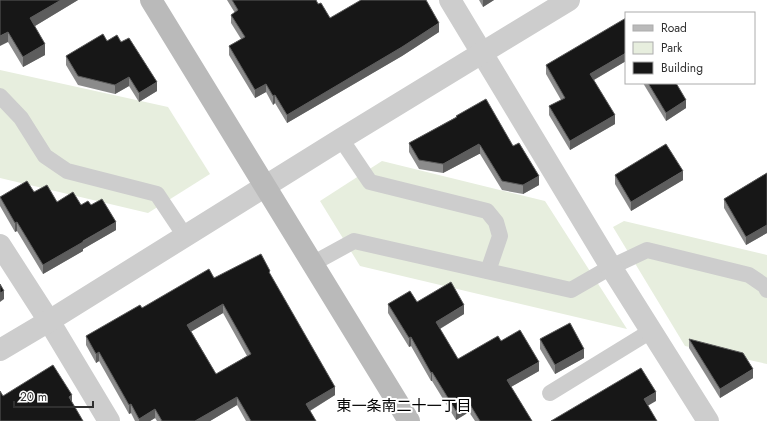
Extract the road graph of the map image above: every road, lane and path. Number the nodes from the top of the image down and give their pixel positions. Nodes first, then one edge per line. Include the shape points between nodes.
1 (151, 0) edge
2 (450, 0) edge
3 (569, 0) edge
4 (482, 53) junction
5 (0, 96) edge
6 (341, 139) junction
7 (265, 185) junction
8 (185, 236) junction
9 (0, 245) edge
10 (312, 264) junction
11 (611, 267) junction
12 (488, 271) junction
13 (767, 290) edge
14 (49, 321) junction
15 (651, 331) junction
16 (0, 350) edge
17 (550, 393) dead end
18 (109, 421) edge
19 (409, 421) edge
20 (708, 421) edge

1 - 7 street
2 - 4 street
3 - 4 street
4 - 6 street
4 - 11 street
5 - 8 lane via 21,118 45,156 67,171 157,194
6 - 7 street
6 - 12 lane via 370,182 487,211 496,222 500,236
7 - 8 street
7 - 10 street
8 - 14 street
9 - 14 street
10 - 12 lane via 354,241
10 - 19 street
11 - 12 lane via 570,290
11 - 13 lane via 647,250 749,275
11 - 15 street
14 - 16 street
14 - 18 street
15 - 17 lane
15 - 20 street

